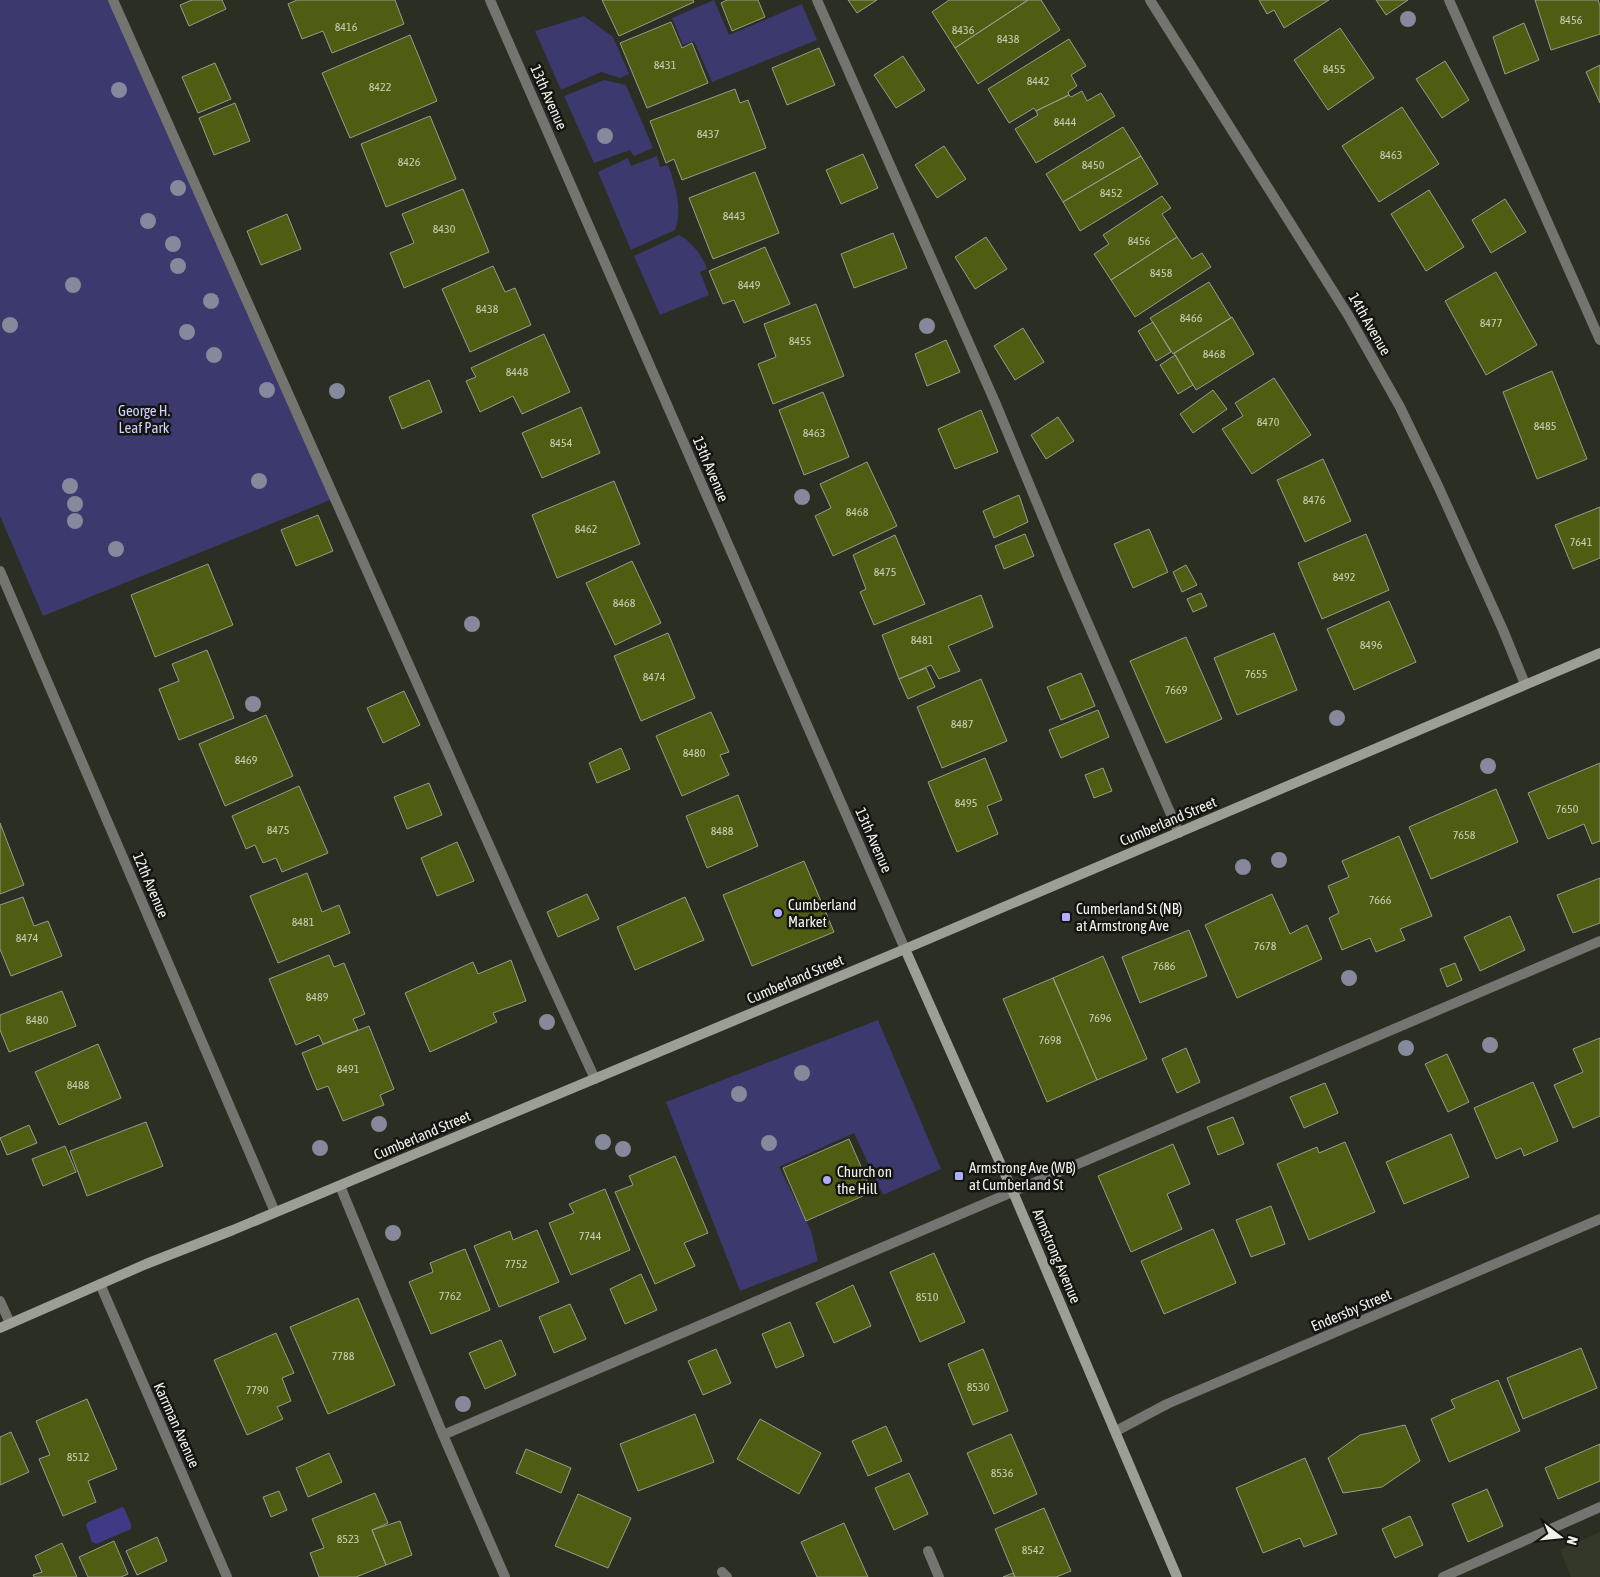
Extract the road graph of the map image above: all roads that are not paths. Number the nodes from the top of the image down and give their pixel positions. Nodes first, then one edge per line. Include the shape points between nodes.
1 (114, 0) edge
2 (490, 0) edge
3 (817, 0) edge
4 (1150, 0) edge
5 (1450, 0) edge
6 (1600, 340) edge
7 (0, 571) edge
8 (1600, 653) edge
9 (1525, 684) junction
10 (1179, 832) junction
11 (1600, 940) edge
12 (905, 949) junction
13 (595, 1079) junction
14 (340, 1186) junction
15 (1013, 1192) junction
16 (275, 1212) junction
17 (1600, 1219) edge
18 (100, 1284) junction
19 (0, 1301) edge
20 (5, 1326) edge
21 (1116, 1432) junction
22 (443, 1435) junction
23 (1600, 1507) edge
24 (928, 1551) dead end
25 (227, 1577) edge
26 (505, 1577) edge
27 (939, 1577) edge
28 (1177, 1577) edge
29 (1443, 1577) edge

1 - 13 street
2 - 12 street, 13th Avenue
3 - 10 street via 996,402 1069,580
4 - 9 street, 14th Avenue via 1348,315 1400,407
5 - 6 street
7 - 16 street, 12th Avenue
8 - 9 street, Cumberland Street
9 - 10 street, Cumberland Street
10 - 12 street, Cumberland Street
11 - 15 street
12 - 13 street, Cumberland Street
12 - 15 street, Armstrong Avenue
13 - 14 street, Cumberland Street
14 - 16 street, Cumberland Street
14 - 22 street
15 - 21 street, Armstrong Avenue
15 - 22 street
16 - 18 street, Cumberland Street
17 - 21 street, Endersby Street via 1167,1404
18 - 20 street, Cumberland Street
18 - 25 street, Karrman Avenue
19 - 20 street
21 - 28 street, Armstrong Avenue
22 - 26 street
23 - 29 street
24 - 27 street

